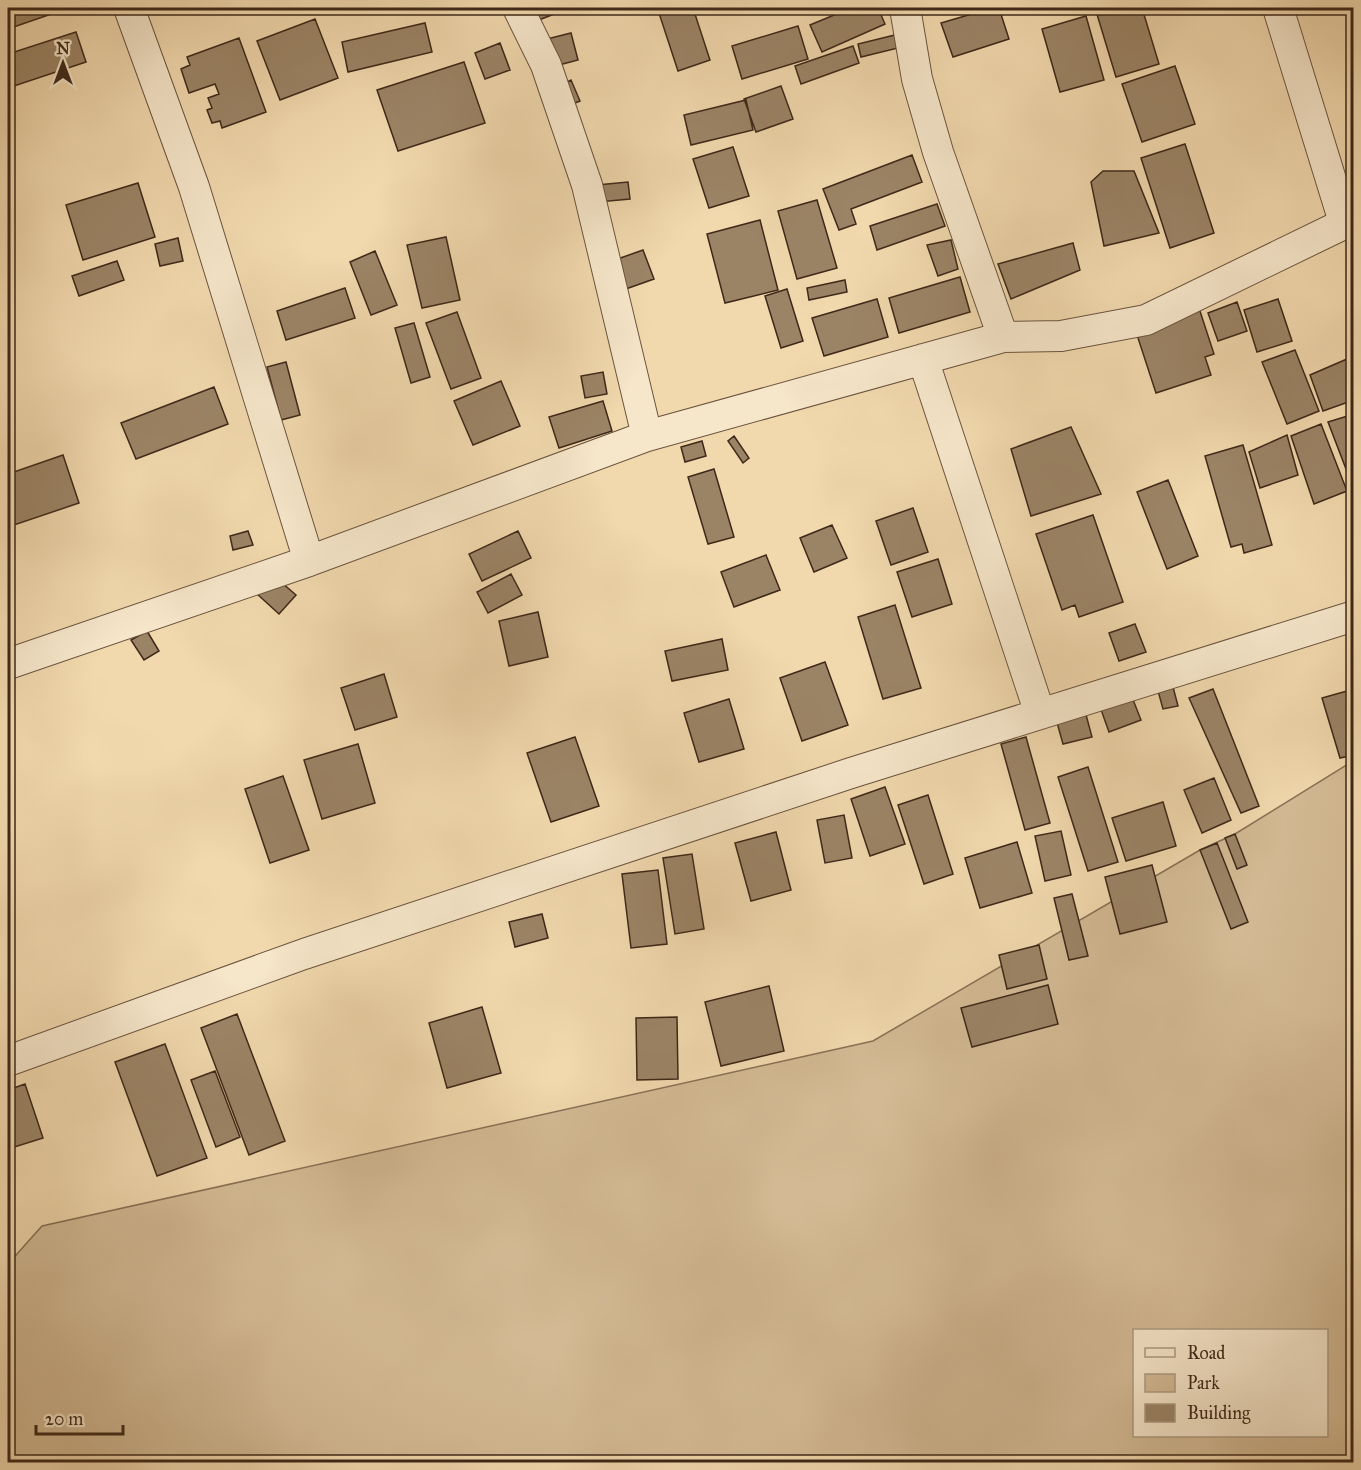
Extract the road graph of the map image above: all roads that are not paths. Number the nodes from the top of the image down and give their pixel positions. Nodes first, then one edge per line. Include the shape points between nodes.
1 (129, 8) edge
2 (518, 8) edge
3 (905, 8) edge
4 (1278, 8) edge
5 (1349, 220) edge
6 (1003, 337) junction
7 (923, 359) junction
8 (647, 436) junction
9 (309, 561) junction
10 (1353, 616) edge
11 (8, 664) edge
12 (1040, 714) junction
13 (8, 1061) edge

1 - 9 street via 195,188
2 - 8 street via 546,65 587,185
3 - 6 street via 917,79 938,152
4 - 5 street
5 - 6 street via 1146,320 1061,336
6 - 7 street
7 - 8 street
7 - 12 street
8 - 9 street
9 - 11 street
10 - 12 street
12 - 13 street via 304,954

